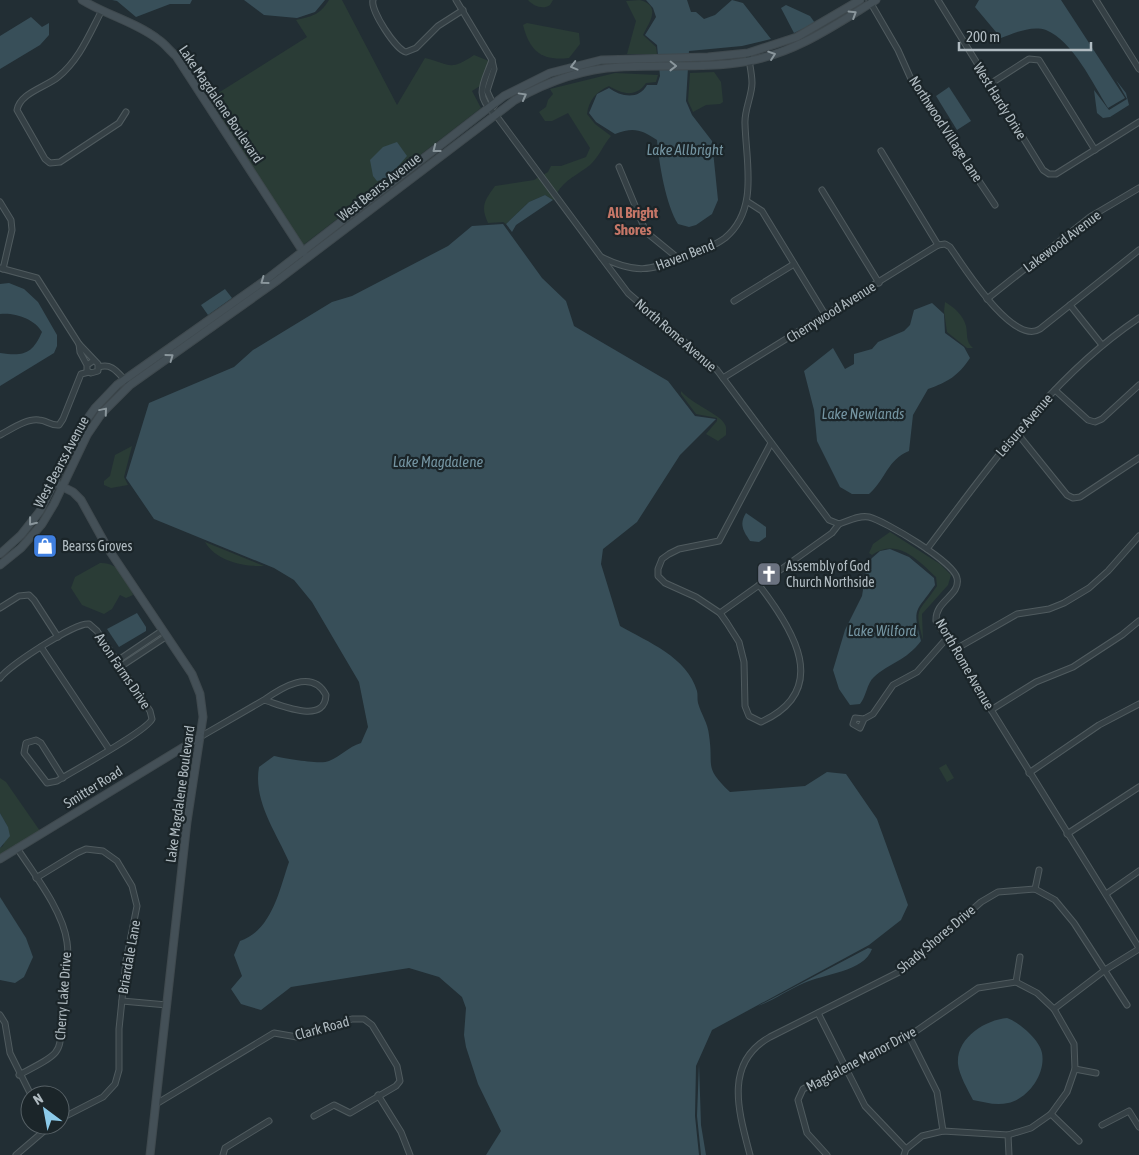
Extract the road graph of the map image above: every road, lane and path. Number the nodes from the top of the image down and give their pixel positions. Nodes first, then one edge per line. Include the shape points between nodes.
1 (82, 0) edge
2 (373, 0) edge
3 (456, 0) edge
4 (860, 0) edge
5 (938, 0) edge
6 (1096, 0) edge
7 (872, 1) edge
8 (463, 10) junction
9 (101, 12) junction
10 (827, 20) junction
11 (831, 28) junction
12 (748, 53) junction
13 (601, 60) junction
14 (749, 61) junction
15 (602, 68) junction
16 (1139, 69) edge
17 (489, 77) junction
18 (990, 84) junction
19 (491, 106) junction
20 (126, 112) dead end
21 (495, 114) junction
22 (1139, 122) edge
23 (1095, 150) junction
24 (881, 151) dead end
25 (620, 167) dead end
26 (1139, 188) edge
27 (822, 190) dead end
28 (0, 202) edge
29 (748, 202) junction
30 (995, 205) dead end
31 (938, 245) junction
32 (1139, 250) edge
33 (305, 255) junction
34 (601, 257) junction
35 (679, 259) junction
36 (794, 264) junction
37 (622, 267) junction
38 (1, 269) edge
39 (616, 278) junction
40 (879, 283) junction
41 (987, 299) junction
42 (734, 301) dead end
43 (1070, 306) junction
44 (826, 316) junction
45 (1139, 318) edge
46 (79, 344) junction
47 (1102, 345) junction
48 (93, 361) junction
49 (87, 365) junction
50 (99, 367) junction
51 (89, 372) junction
52 (723, 378) junction
53 (123, 379) junction
54 (130, 385) junction
55 (1139, 386) edge
56 (1054, 390) junction
57 (1017, 433) junction
58 (0, 435) edge
59 (771, 443) junction
60 (1139, 458) edge
61 (55, 483) junction
62 (63, 487) junction
63 (839, 524) junction
64 (1139, 536) edge
65 (928, 549) junction
66 (0, 554) edge
67 (0, 565) edge
68 (759, 585) junction
69 (0, 608) edge
70 (720, 613) junction
71 (1139, 621) edge
72 (165, 633) junction
73 (58, 637) junction
74 (947, 638) junction
75 (41, 647) junction
76 (135, 649) junction
77 (954, 650) junction
78 (139, 654) junction
79 (117, 661) junction
80 (120, 667) junction
81 (0, 678) edge
82 (264, 700) junction
83 (1139, 704) edge
84 (991, 710) junction
85 (864, 719) dead end
86 (200, 737) junction
87 (109, 749) junction
88 (1029, 772) junction
89 (63, 778) junction
90 (1139, 786) edge
91 (1067, 834) junction
92 (17, 848) junction
93 (0, 859) edge
94 (1039, 870) dead end
95 (1139, 871) edge
96 (36, 878) junction
97 (1035, 889) junction
98 (1106, 894) junction
99 (1139, 949) edge
100 (1020, 958) dead end
101 (1105, 970) junction
102 (1016, 982) junction
103 (122, 1000) junction
104 (167, 1005) junction
105 (1127, 1005) dead end
106 (1054, 1009) junction
107 (818, 1013) junction
108 (0, 1015) edge
109 (909, 1036) junction
110 (844, 1067) junction
111 (1075, 1069) junction
112 (1096, 1073) dead end
113 (19, 1075) junction
114 (25, 1085) edge
115 (378, 1095) junction
116 (156, 1104) junction
117 (70, 1114) edge
118 (1051, 1114) junction
119 (314, 1116) dead end
120 (269, 1121) dead end
121 (1102, 1126) dead end
122 (1139, 1127) edge
123 (943, 1131) junction
124 (39, 1135) edge
125 (1008, 1135) junction
126 (1079, 1141) dead end
127 (905, 1152) edge
128 (16, 1155) edge
129 (150, 1155) edge
130 (223, 1155) edge
131 (410, 1155) edge
132 (750, 1155) edge
133 (827, 1155) edge
134 (1009, 1155) edge

1 - 9 main road, Lake Magdalene Boulevard
2 - 8 street via 374,10 397,47 406,52 412,51 432,31
3 - 8 street
4 - 10 main road, West Bearss Avenue
5 - 18 street, West Hardy Drive
6 - 16 street
11 -> 7 main road, West Bearss Avenue
7 - 30 street, Northwood Village Lane via 911,79
8 - 17 street via 492,60 494,69
9 - 20 street via 74,63 57,78 24,98 16,110 50,163 60,162 120,123
9 - 33 main road, Lake Magdalene Boulevard via 134,25 159,40 176,56
10 - 11 street
10 - 12 main road, West Bearss Avenue via 797,38
14 -> 11 main road, West Bearss Avenue via 798,46
12 - 13 main road, West Bearss Avenue
12 - 14 street, Haven Bend
13 - 15 street
13 -> 19 main road, West Bearss Avenue via 550,73
15 -> 14 main road, West Bearss Avenue
14 - 29 street, Haven Bend via 752,82 744,121
21 -> 15 main road, West Bearss Avenue via 548,84
17 - 19 street
17 - 19 street via 480,92 481,98
18 - 23 street, West Hardy Drive via 1043,170 1049,174 1056,174
18 - 23 street via 1029,59 1039,60
19 - 21 street
19 -> 33 main road, West Bearss Avenue
21 - 33 main road, West Bearss Avenue
21 - 34 street, Haven Bend
22 - 23 street
24 - 31 street
25 - 35 street via 646,232
26 - 41 street, Lakewood Avenue via 1090,217
27 - 40 street
28 - 38 street via 11,220 12,230
29 - 35 street, Haven Bend via 740,221 726,237 714,246
29 - 36 street via 762,211
31 - 40 street, Cherrywood Avenue
31 - 41 street via 945,244 950,248
32 - 43 street
33 -> 53 main road, West Bearss Avenue
54 -> 33 main road, West Bearss Avenue
34 - 37 street, Haven Bend
34 - 39 street, North Rome Avenue
35 - 37 street, Haven Bend via 641,270
36 - 42 street
36 - 44 street
37 - 39 street
38 - 46 street via 37,278
39 - 52 street, North Rome Avenue via 628,293
40 - 44 street, Cherrywood Avenue
41 - 43 street via 1027,333 1036,332
43 - 47 street
44 - 52 street, Cherrywood Avenue
45 - 47 street, Leisure Avenue
46 - 48 street
46 - 49 street
47 - 56 street, Leisure Avenue
48 - 49 street
48 - 50 street
49 - 51 street
50 - 51 street via 95,373
50 - 53 street via 113,367
51 - 58 street via 81,374 58,426 40,419 33,420
52 - 59 street, North Rome Avenue
53 - 54 street
53 - 61 main road, West Bearss Avenue via 80,429
62 -> 54 main road, West Bearss Avenue via 86,435 102,413
55 - 56 street via 1095,422 1088,420
56 - 57 street, Leisure Avenue
57 - 60 street via 1066,495 1073,498 1080,497
57 - 65 street, Leisure Avenue
59 - 63 street, North Rome Avenue via 829,520
59 - 70 street via 719,540 678,549 662,559 658,569 658,576 665,584 696,597
61 - 62 main road, Lake Magdalene Boulevard
61 -> 66 main road, West Bearss Avenue via 34,519
62 - 67 main road, West Bearss Avenue via 36,532
62 - 72 main road, Lake Magdalene Boulevard via 81,500
63 - 65 street, North Rome Avenue via 857,517 868,517
63 - 68 street
64 - 77 street via 1108,572 1064,604 1017,614
65 - 74 street, North Rome Avenue via 957,577 954,592 939,605 936,614 936,621
68 - 70 street
68 - 70 street via 790,628 801,667 800,681 793,698 776,715 761,722 749,716 745,706 742,655
69 - 73 street via 22,595 31,596
71 - 84 street via 1073,667 1036,682
72 - 76 street
72 - 78 street
72 - 86 main road, Lake Magdalene Boulevard via 198,686 203,711
73 - 75 street, Avon Farms Drive
73 - 79 street, Avon Farms Drive via 80,624 89,624
74 - 77 street, North Rome Avenue
74 - 85 street via 916,672 893,685 874,714
75 - 81 street, Avon Farms Drive
75 - 87 street
76 - 78 street
76 - 79 street
77 - 84 street, North Rome Avenue
78 - 80 street
79 - 80 street, Avon Farms Drive
80 - 87 street, Avon Farms Drive via 152,719 148,726
82 - 82 street via 296,682 317,686 326,695 324,706 310,712
82 - 86 street
83 - 88 street via 1099,725
84 - 88 street, North Rome Avenue
86 - 92 main road, Smitter Road
86 - 104 main road, Lake Magdalene Boulevard
87 - 89 street, Avon Farms Drive
88 - 91 street, North Rome Avenue
89 - 89 street via 41,743 36,740 26,743 24,753 43,781 52,783
90 - 91 street
91 - 98 street, North Rome Avenue
92 - 93 main road, Smitter Road
92 - 96 street, Cherry Lake Drive
94 - 97 street
95 - 98 street
96 - 103 street, Briardale Lane via 86,849 103,851 117,861 132,886 137,906
96 - 113 street, Cherry Lake Drive via 60,917 67,940 62,1040 52,1058
97 - 101 street via 1055,900
97 - 107 street, Shady Shores Drive via 998,892 981,902 905,969
98 - 99 street, North Rome Avenue
99 - 101 street
100 - 102 street
101 - 105 street
101 - 106 street
102 - 106 street via 1037,993
102 - 109 street, Magdalene Manor Drive via 978,988
103 - 104 street
103 - 117 street, Briardale Lane via 119,1070 115,1084 103,1097
104 - 116 main road, Lake Magdalene Boulevard
106 - 111 street via 1074,1044
107 - 110 street
107 - 132 street, Shady Shores Drive via 763,1040 745,1059 740,1073 738,1102
108 - 113 street
109 - 110 street, Magdalene Manor Drive
109 - 123 street via 937,1092
110 - 127 street via 867,1109
110 - 133 street, Magdalene Manor Drive via 806,1087 799,1098 807,1133
111 - 112 street
111 - 118 street via 1067,1092
113 - 114 street
115 - 116 street, Clark Road via 396,1086 400,1080 398,1066 372,1025 364,1019 352,1019 297,1037 274,1033
115 - 119 street, Clark Road via 350,1112 334,1105
115 - 131 street via 401,1132
116 - 129 main road, Lake Magdalene Boulevard
118 - 125 street via 1031,1128
118 - 126 street
120 - 130 street via 225,1148
121 - 122 street via 1128,1111
123 - 125 street
123 - 127 street via 922,1136
124 - 128 street
125 - 134 street

